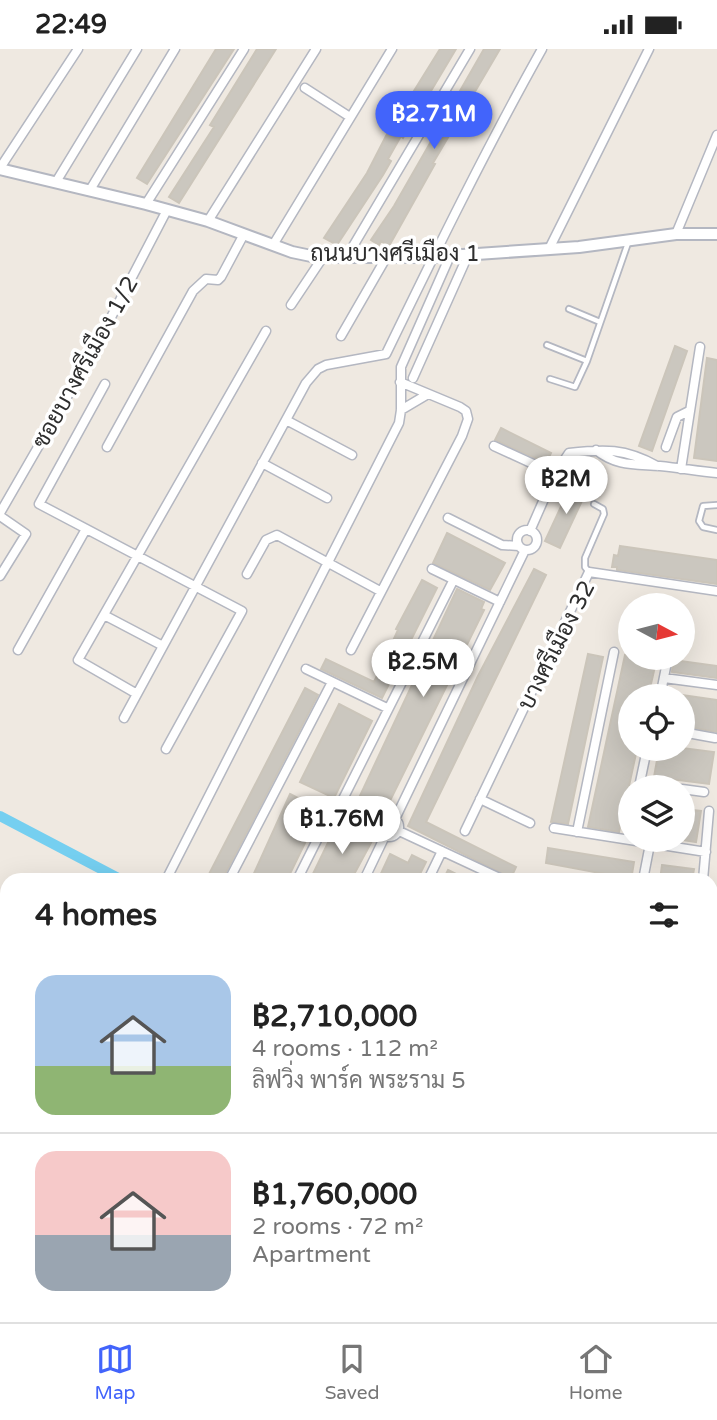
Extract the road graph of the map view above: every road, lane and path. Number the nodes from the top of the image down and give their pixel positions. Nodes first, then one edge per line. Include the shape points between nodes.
1 (78, 49) edge
2 (137, 49) edge
3 (174, 49) edge
4 (244, 49) edge
5 (316, 49) edge
6 (393, 49) edge
7 (470, 49) edge
8 (542, 49) edge
9 (649, 49) edge
10 (305, 88) dead end
11 (350, 117) junction
12 (717, 135) edge
13 (0, 169) edge
14 (56, 182) junction
15 (90, 190) junction
16 (146, 204) junction
17 (167, 210) junction
18 (208, 221) junction
19 (244, 234) junction
20 (676, 234) junction
21 (717, 234) edge
22 (628, 242) junction
23 (273, 245) junction
24 (549, 249) junction
25 (468, 254) junction
26 (450, 256) junction
27 (323, 257) junction
28 (433, 257) junction
29 (346, 258) junction
30 (386, 258) junction
31 (291, 305) dead end
32 (569, 309) dead end
33 (600, 322) junction
34 (266, 331) dead end
35 (341, 336) dead end
36 (547, 345) dead end
37 (699, 347) dead end
38 (587, 361) junction
39 (413, 378) dead end
40 (550, 379) dead end
41 (400, 382) junction
42 (105, 384) dead end
43 (428, 394) junction
44 (401, 410) junction
45 (689, 411) junction
46 (285, 420) junction
47 (494, 446) dead end
48 (107, 447) dead end
49 (666, 447) dead end
50 (352, 455) dead end
51 (262, 463) junction
52 (681, 469) junction
53 (717, 473) edge
54 (555, 474) junction
55 (327, 498) dead end
56 (594, 504) dead end
57 (717, 505) edge
58 (0, 514) edge
59 (448, 518) dead end
60 (86, 529) junction
61 (717, 530) edge
62 (530, 531) junction
63 (522, 548) junction
64 (138, 556) junction
65 (326, 562) junction
66 (432, 569) dead end
67 (589, 572) junction
68 (247, 574) dead end
69 (0, 576) edge
70 (453, 581) junction
71 (195, 587) junction
72 (380, 591) junction
73 (717, 591) edge
74 (500, 602) junction
75 (104, 615) junction
76 (163, 646) junction
77 (18, 650) dead end
78 (351, 650) dead end
79 (614, 652) dead end
80 (306, 669) dead end
81 (666, 670) edge
82 (664, 678) junction
83 (332, 682) junction
84 (663, 684) edge
85 (717, 685) edge
86 (137, 694) junction
87 (387, 709) junction
88 (124, 718) dead end
89 (695, 734) edge
90 (715, 738) dead end
91 (166, 749) dead end
92 (695, 791) edge
93 (704, 792) dead end
94 (480, 799) junction
95 (340, 805) junction
96 (709, 811) dead end
97 (395, 819) junction
98 (530, 823) dead end
99 (380, 824) junction
100 (554, 828) dead end
101 (398, 831) junction
102 (465, 831) dead end
103 (577, 832) junction
104 (385, 836) junction
105 (618, 838) edge
106 (695, 850) edge
107 (442, 851) junction
108 (648, 852) edge
109 (706, 852) junction
110 (170, 873) edge
111 (233, 873) edge
112 (300, 873) edge
113 (367, 873) edge
114 (431, 873) edge
115 (482, 873) edge
116 (644, 873) edge
117 (704, 873) edge

1 - 13 street
2 - 14 street
3 - 15 street
4 - 16 street
5 - 18 street
6 - 11 street
7 - 29 street
8 - 28 street
9 - 24 street
10 - 11 street
11 - 23 street
12 - 20 street
13 - 14 street, ถนนบางศรีเมือง 1
14 - 15 street, ถนนบางศรีเมือง 1
15 - 16 street, ถนนบางศรีเมือง 1
16 - 17 street, ถนนบางศรีเมือง 1
17 - 18 street, ถนนบางศรีเมือง 1
17 - 58 street, ซอยบางศรีเมือง 1/2
18 - 19 street, ถนนบางศรีเมือง 1
19 - 23 street, ถนนบางศรีเมือง 1
19 - 48 street via 221,277 206,279 193,291
20 - 21 street, ถนนบางศรีเมือง 1
20 - 22 street, ถนนบางศรีเมือง 1
22 - 24 street, ถนนบางศรีเมือง 1
22 - 33 lane
23 - 27 street, ถนนบางศรีเมือง 1
24 - 25 street, ถนนบางศรีเมือง 1
25 - 26 street, ถนนบางศรีเมือง 1
25 - 39 street
26 - 28 street, ถนนบางศรีเมือง 1
26 - 41 street via 401,367
27 - 29 street, ถนนบางศรีเมือง 1
27 - 31 street
28 - 30 street, ถนนบางศรีเมือง 1
28 - 46 street via 386,354 318,369
29 - 30 street, ถนนบางศรีเมือง 1
30 - 35 street
32 - 33 lane
33 - 38 lane
34 - 64 street
36 - 38 lane
37 - 45 street
38 - 40 lane via 576,387
41 - 43 street
41 - 44 street
42 - 60 street via 39,504
43 - 44 street
43 - 72 street via 460,407 468,419
44 - 65 street via 399,423
45 - 49 street via 677,417
45 - 52 street
46 - 50 street
46 - 51 street
47 - 54 street
51 - 55 street
51 - 71 street
52 - 53 street
52 - 54 street via 596,450 569,453
54 - 62 street
56 - 67 lane via 604,514 585,558
57 - 61 lane via 703,506 699,521 703,527
58 - 69 street via 26,534
59 - 63 street via 502,545
60 - 64 street
60 - 77 street
62 - 63 street via 519,534
62 - 63 street via 537,542 532,549
63 - 74 street
64 - 71 street
64 - 75 street
65 - 68 street via 277,535 266,540
65 - 72 street
65 - 110 street
66 - 70 street
67 - 73 street, บางศรีเมือง 32
67 - 94 street, บางศรีเมือง 32
70 - 74 street
70 - 87 street
71 - 76 street
71 - 91 street via 243,611
72 - 78 street
74 - 97 street
75 - 76 street
75 - 86 street via 78,660
76 - 86 street
79 - 103 street
80 - 83 street
81 - 82 street
82 - 84 street
82 - 85 street
83 - 87 street
83 - 111 street
86 - 88 street
87 - 95 street
89 - 90 street
92 - 93 street
94 - 98 street
94 - 102 street, บางศรีเมือง 32
95 - 99 street
95 - 112 street via 327,820
96 - 109 street
97 - 99 street via 388,817
97 - 101 street
99 - 104 street
100 - 103 street
101 - 104 street
101 - 107 street
103 - 105 street
104 - 113 street
106 - 109 street
107 - 114 street
107 - 115 street
108 - 116 street
109 - 117 street

